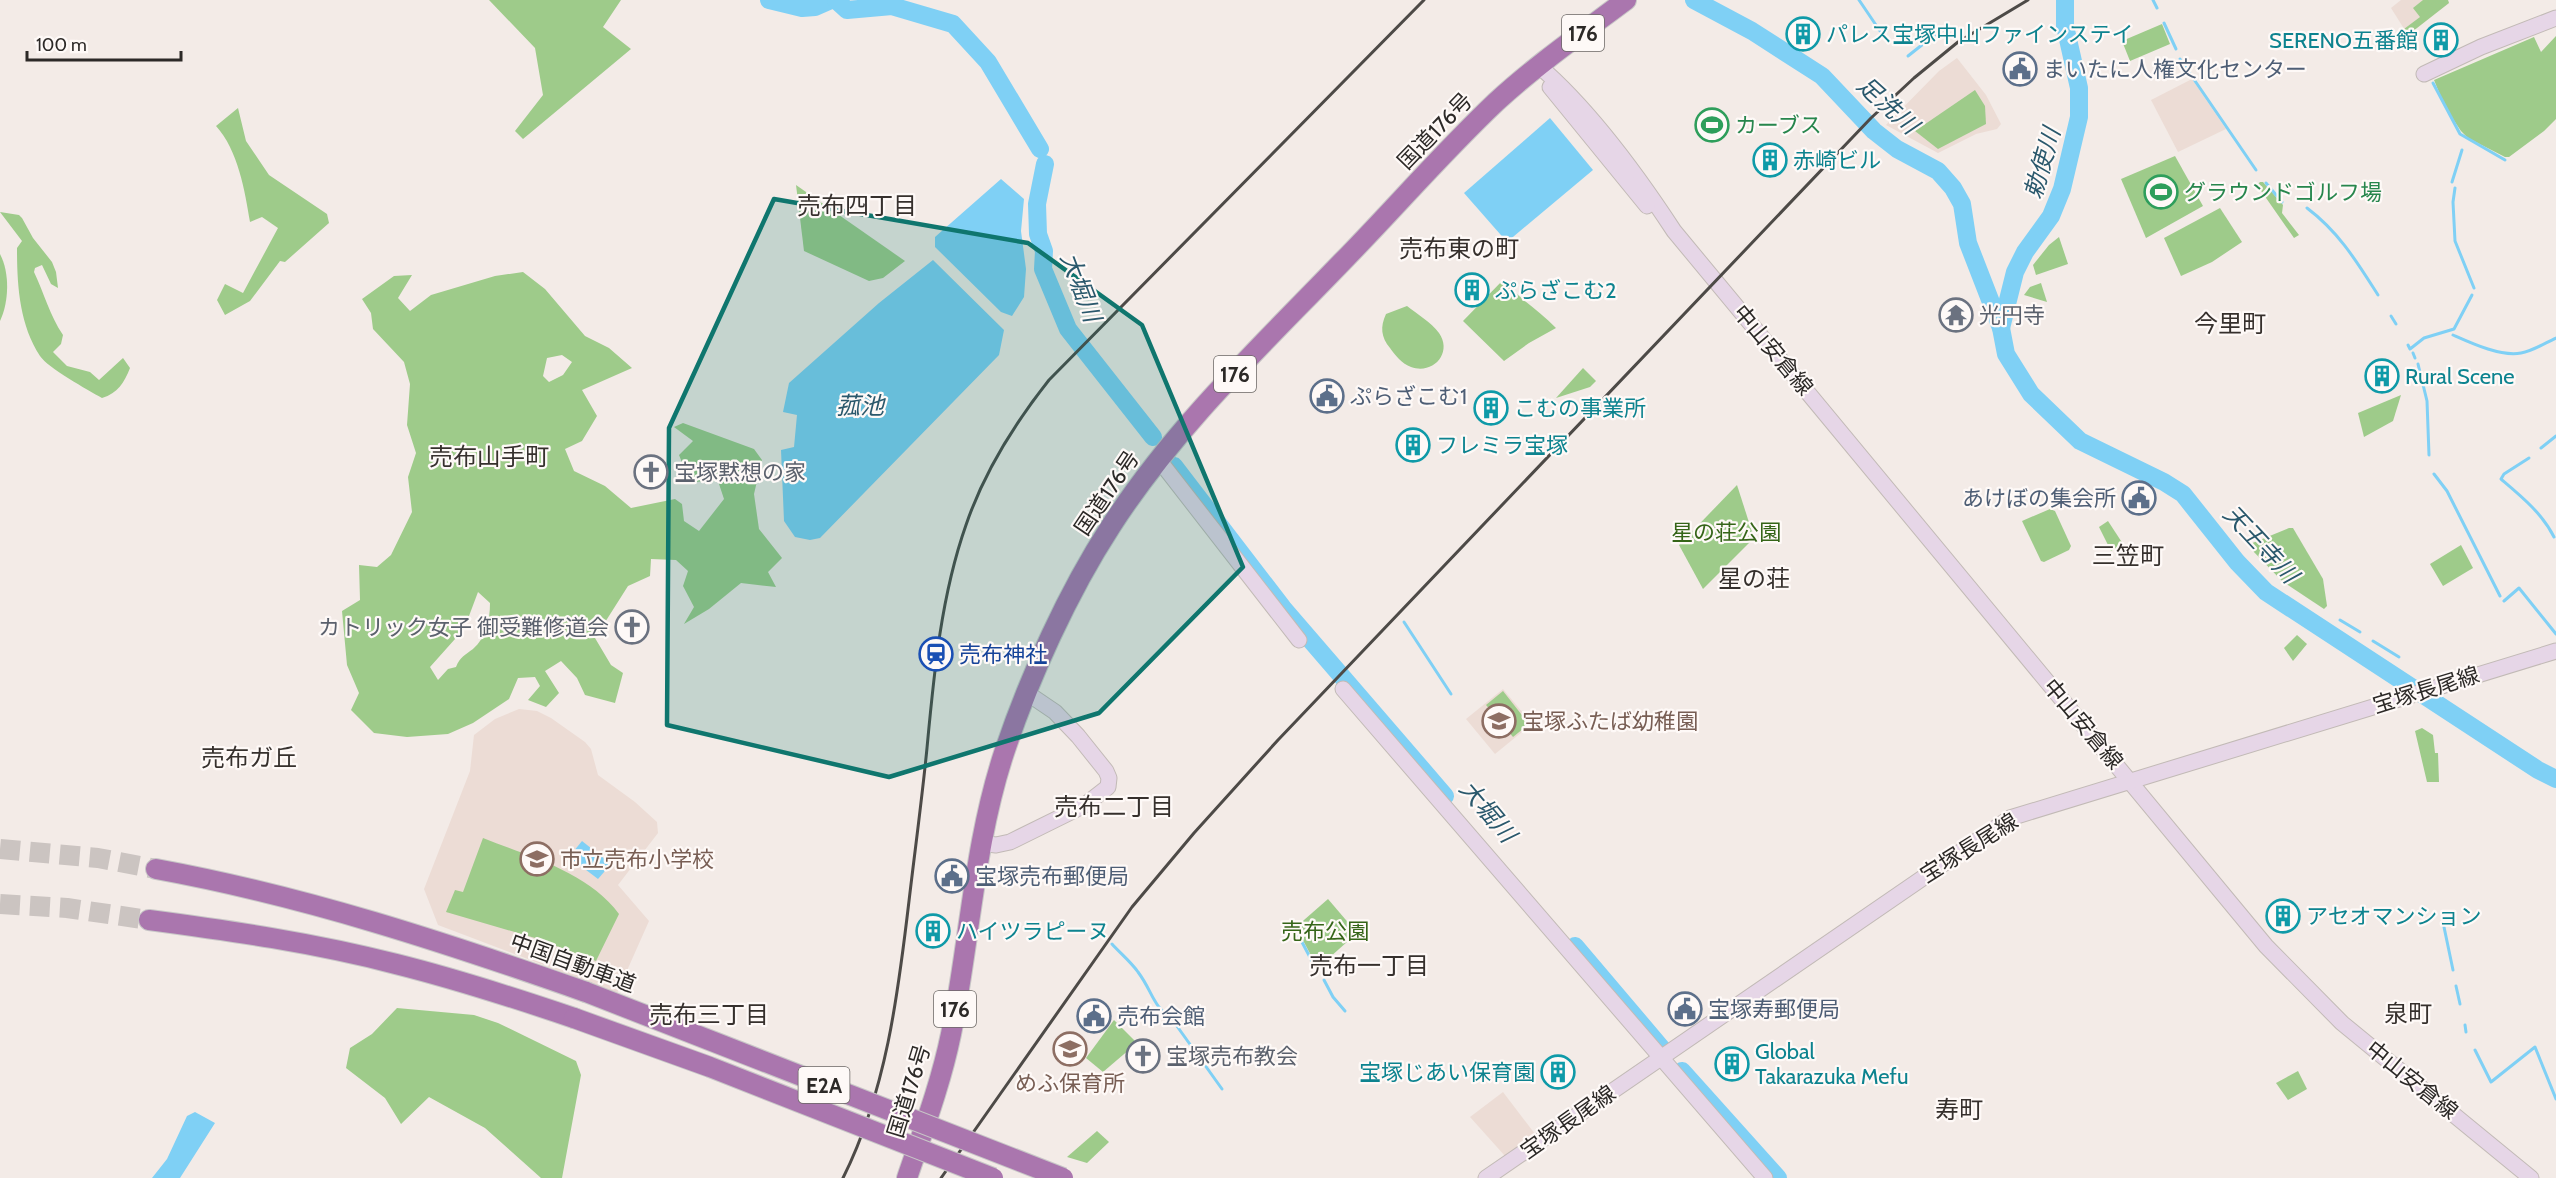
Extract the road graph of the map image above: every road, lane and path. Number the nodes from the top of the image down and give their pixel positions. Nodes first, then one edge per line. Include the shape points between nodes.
1 (1626, 0) edge
2 (2556, 18) edge
3 (1539, 66) junction
4 (2424, 74) dead end
5 (1159, 460) junction
6 (1299, 640) dead end
7 (2556, 651) edge
8 (1343, 689) dead end
9 (1027, 693) junction
10 (2130, 780) junction
11 (980, 843) junction
12 (156, 869) tunnel mouth
13 (149, 920) tunnel mouth
14 (1665, 1055) junction
15 (907, 1178) edge
16 (993, 1178) edge
17 (1063, 1178) edge
18 (1486, 1178) edge
19 (1765, 1178) edge
20 (2531, 1178) edge

1 - 3 highway, 国道176号 / 176
2 - 4 street
3 - 5 highway, 国道176号 / 176 via 1450,149 1215,395
3 - 10 street, 中山安倉線 via 1560,84 1646,188 1674,231
5 - 6 street
5 - 9 highway, 国道176号 / 176 via 1108,529 1064,610
7 - 10 street, 宝塚長尾線
8 - 14 street
9 - 11 highway, 国道176号 / 176 via 1004,751
9 - 11 street via 1055,712 1078,736 1106,771 1108,787 1085,805 1010,842
10 - 14 street, 宝塚長尾線 via 2010,818
10 - 20 street, 中山安倉線 via 2266,946 2311,992 2354,1033
11 - 15 highway, 国道176号 / 176 via 951,1035
12 - 17 highway, 中国自動車道 / E2A, bridge via 230,882 453,945 586,992
13 - 16 highway, E2A, bridge via 315,946 484,988 710,1067
14 - 18 street, 宝塚長尾線
14 - 19 street

